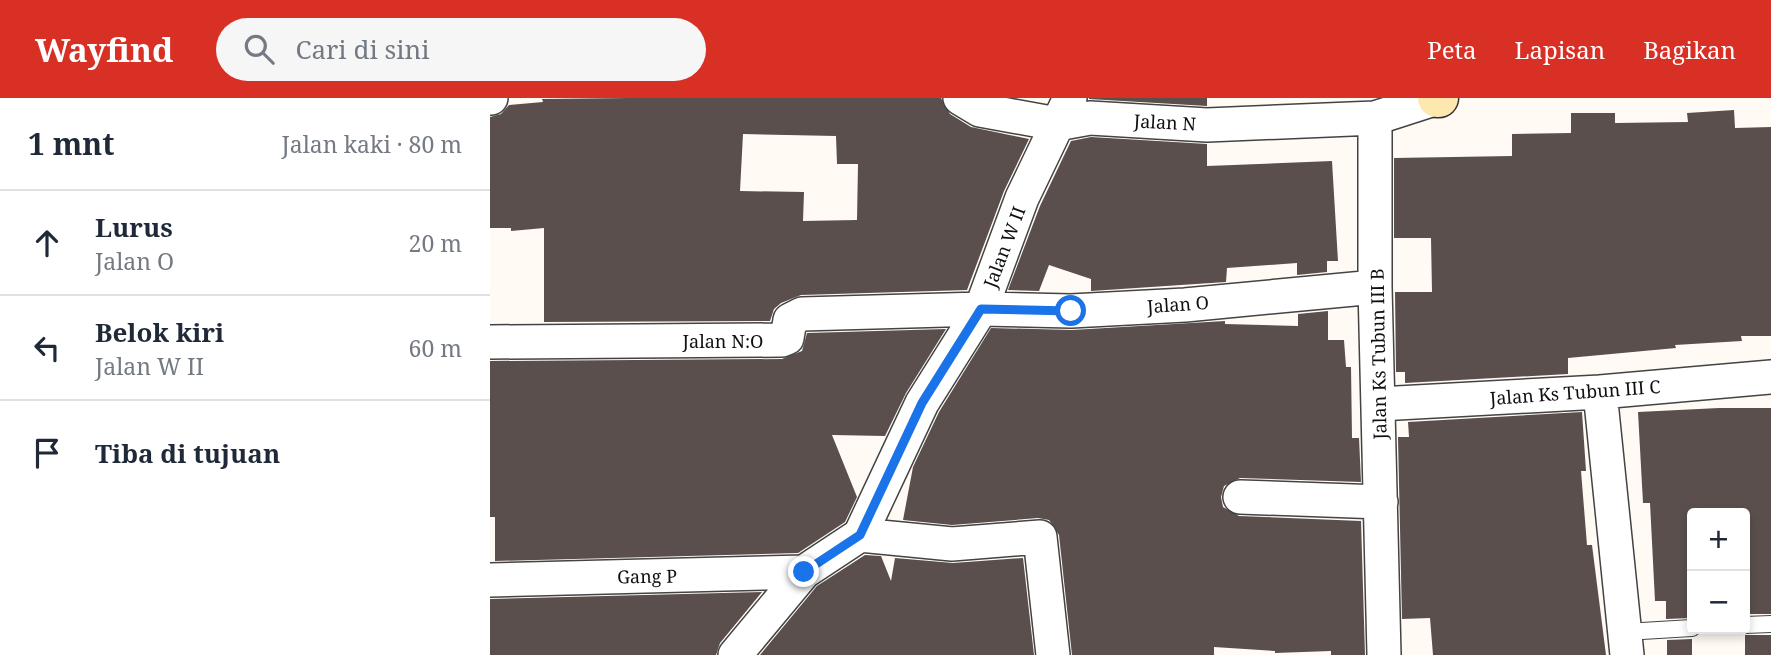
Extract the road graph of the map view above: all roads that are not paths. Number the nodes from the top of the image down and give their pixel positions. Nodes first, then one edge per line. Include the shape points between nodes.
1 (960, 98) edge
2 (1438, 98) edge
3 (1063, 111) edge
4 (1375, 118) junction
5 (1375, 287) junction
6 (981, 309) junction
7 (490, 342) edge
8 (1771, 377) edge
9 (1600, 392) junction
10 (1379, 404) junction
11 (1240, 497) dead end
12 (1381, 502) junction
13 (860, 535) junction
14 (804, 572) junction
15 (490, 580) edge
16 (1771, 624) edge
17 (1750, 625) edge
18 (1687, 629) edge
19 (1626, 643) edge
20 (735, 655) edge
21 (1054, 655) edge
22 (1384, 655) edge

1 - 3 street, Jalan N via 980,110
2 - 4 street
3 - 4 street, Jalan N via 1090,118 1206,125
3 - 6 street, Jalan W II via 1022,198
4 - 5 street, Jalan Ks Tubun III B
5 - 6 street, Jalan O via 1185,305 1071,311
5 - 10 street, Jalan Ks Tubun III B
6 - 7 street, Jalan N:O via 802,314 790,320 787,338 782,340
6 - 13 street, Jalan W II via 922,403
8 - 9 street, Jalan Ks Tubun III C
9 - 10 street, Jalan Ks Tubun III C
9 - 19 street
10 - 12 street, Jalan Ks Tubun III B
11 - 12 street
12 - 22 street, Jalan Ks Tubun III B
13 - 14 street
13 - 21 street via 952,544 1040,537
14 - 15 street, Gang P
14 - 20 street
16 - 17 lane
18 - 19 lane

